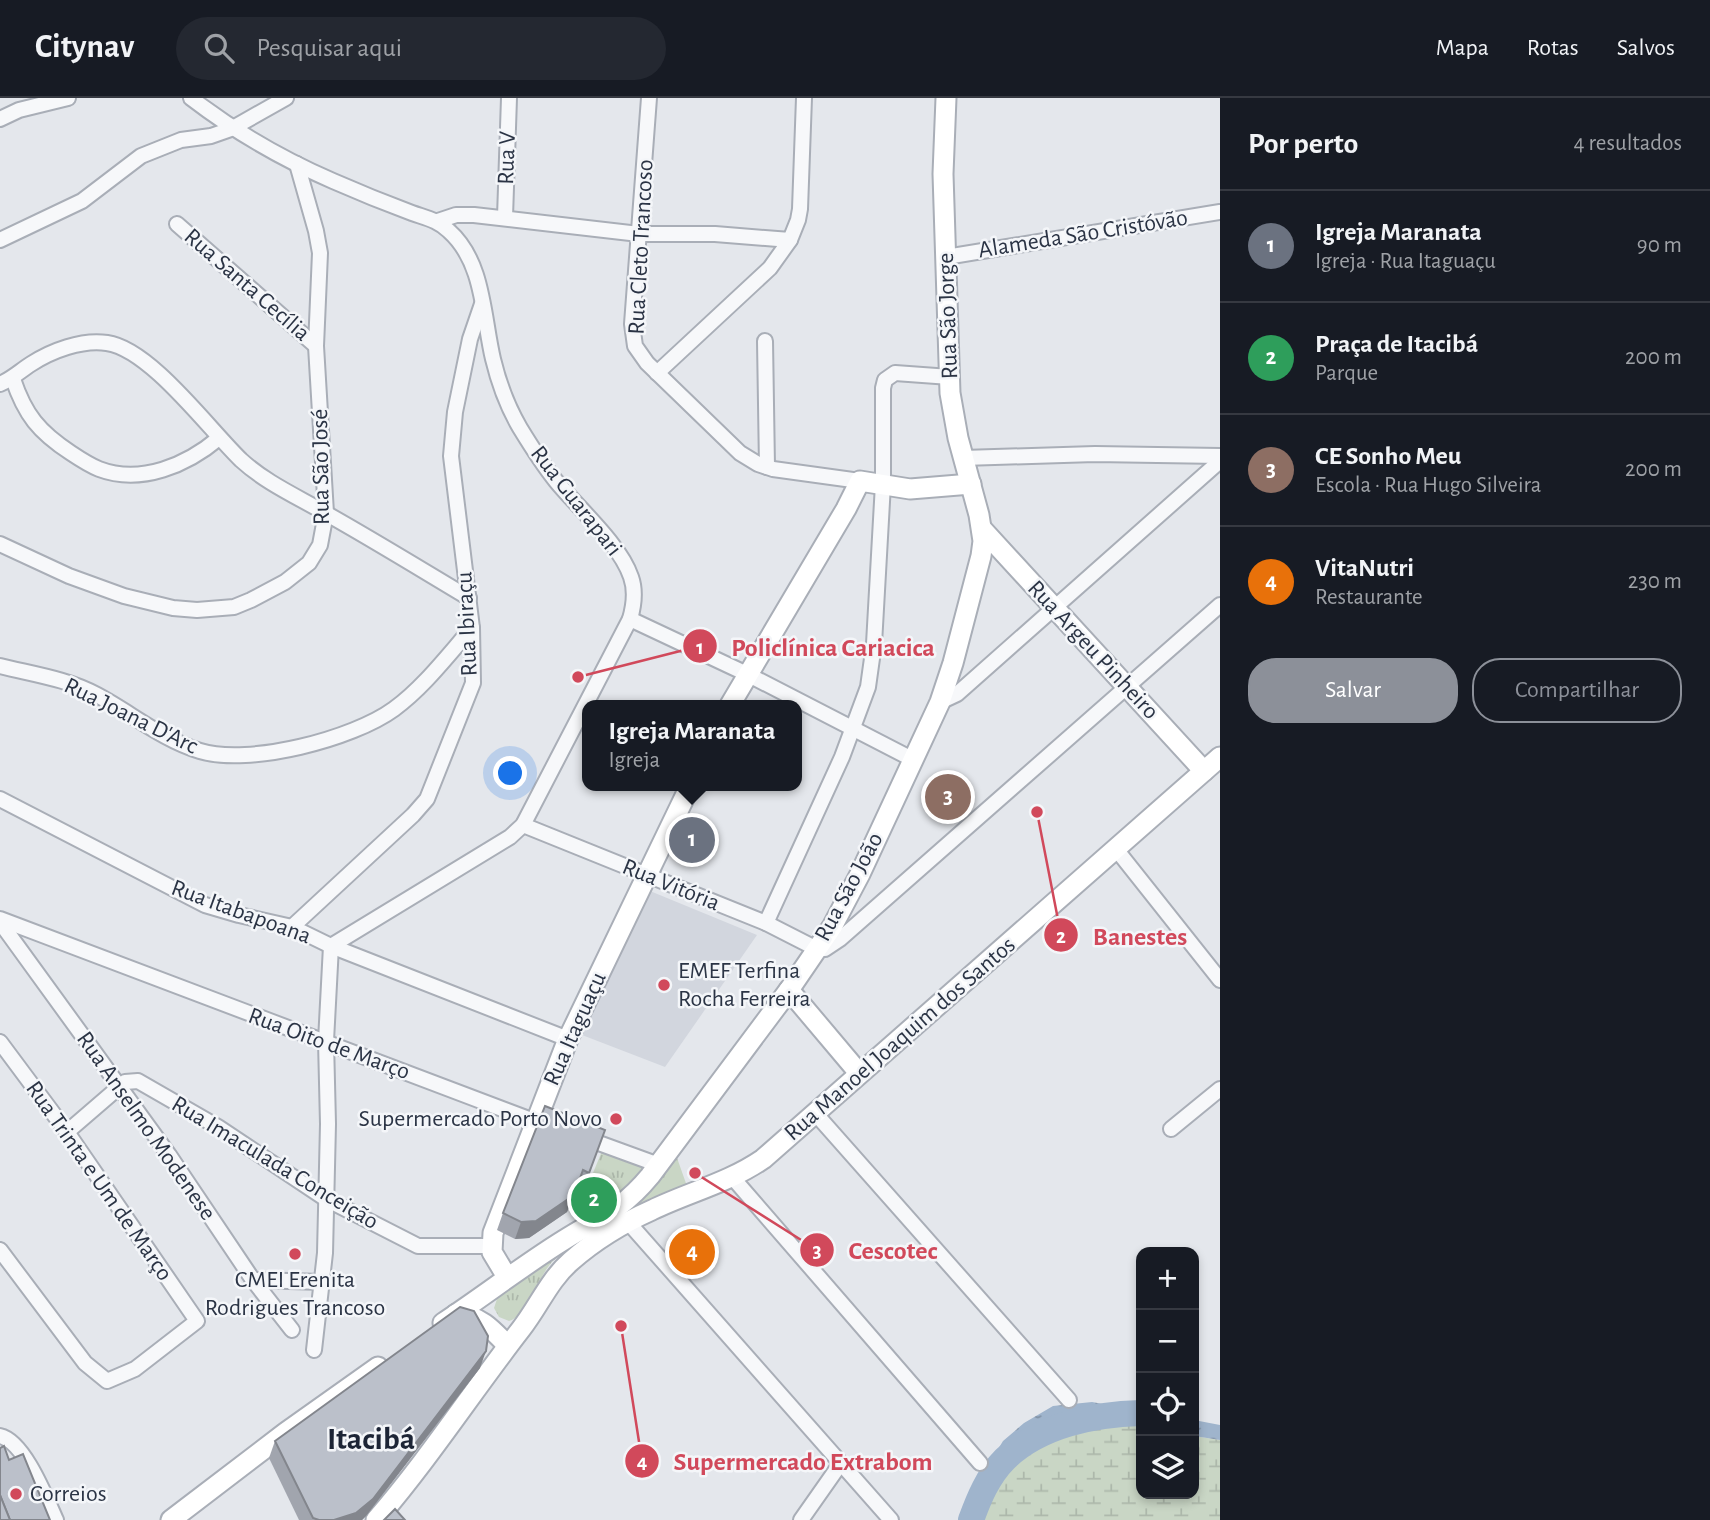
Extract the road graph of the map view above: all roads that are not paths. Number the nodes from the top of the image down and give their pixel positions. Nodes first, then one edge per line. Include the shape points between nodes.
1 (68, 98) edge
2 (191, 98) edge
3 (286, 98) edge
4 (509, 98) edge
5 (649, 98) edge
6 (804, 98) edge
7 (946, 98) edge
8 (0, 119) edge
9 (231, 129) junction
10 (297, 164) junction
11 (1220, 212) edge
12 (505, 217) junction
13 (438, 221) junction
14 (177, 224) dead end
15 (639, 234) junction
16 (0, 240) edge
17 (790, 240) junction
18 (946, 257) junction
19 (483, 303) junction
20 (765, 341) dead end
21 (316, 346) junction
22 (657, 373) junction
23 (950, 377) junction
24 (6, 382) edge
25 (219, 438) junction
26 (1220, 456) edge
27 (963, 458) junction
28 (1220, 461) edge
29 (767, 467) junction
30 (860, 481) junction
31 (883, 484) junction
32 (971, 484) junction
33 (326, 513) junction
34 (982, 529) junction
35 (0, 544) edge
36 (469, 598) junction
37 (1220, 605) edge
38 (1056, 608) junction
39 (629, 619) junction
40 (472, 628) junction
41 (0, 666) edge
42 (747, 674) junction
43 (1128, 687) junction
44 (587, 700) edge
45 (733, 700) edge
46 (796, 700) edge
47 (940, 702) junction
48 (802, 703) edge
49 (582, 710) edge
50 (853, 730) junction
51 (1220, 757) edge
52 (912, 759) junction
53 (1204, 771) junction
54 (688, 791) edge
55 (0, 799) edge
56 (523, 824) junction
57 (1116, 849) junction
58 (646, 876) junction
59 (0, 921) edge
60 (766, 923) junction
61 (292, 926) junction
62 (331, 946) junction
63 (817, 950) junction
64 (1220, 980) edge
65 (789, 990) junction
66 (568, 1039) junction
67 (327, 1041) junction
68 (0, 1042) edge
69 (859, 1073) junction
70 (119, 1086) junction
71 (1220, 1089) edge
72 (815, 1113) junction
73 (543, 1124) junction
74 (1171, 1129) dead end
75 (67, 1132) junction
76 (576, 1135) edge
77 (659, 1165) junction
78 (733, 1178) junction
79 (326, 1199) junction
80 (628, 1222) junction
81 (491, 1246) junction
82 (0, 1250) edge
83 (508, 1277) junction
84 (253, 1280) junction
85 (323, 1282) junction
86 (491, 1289) junction
87 (456, 1314) junction
88 (292, 1330) dead end
89 (422, 1337) edge
90 (513, 1339) junction
91 (314, 1350) dead end
92 (399, 1353) edge
93 (1069, 1400) dead end
94 (0, 1436) edge
95 (841, 1463) junction
96 (980, 1463) dead end
97 (56, 1520) edge
98 (171, 1520) edge
99 (376, 1520) edge
100 (801, 1520) edge
101 (891, 1520) edge

1 - 8 street
2 - 9 street, Rua Guarapari
3 - 9 street
4 - 12 street, Rua V
5 - 15 street, Rua Cleto Trancoso
6 - 17 street via 800,209
7 - 18 main road, Rua São Jorge
9 - 10 street, Rua Guarapari
9 - 16 street via 181,140 141,156 82,201
10 - 13 street, Rua Guarapari
10 - 21 street, Rua São José via 320,253
11 - 18 street, Alameda São Cristóvão
12 - 13 street via 463,215
12 - 15 street
13 - 19 street, Rua Guarapari via 463,246
14 - 21 street, Rua Santa Cecília
15 - 17 street
15 - 22 street, Rua Cleto Trancoso via 632,335 640,354
17 - 22 street via 770,268
18 - 23 main road, Rua São Jorge
19 - 36 street, Rua Ibiraçu via 470,339 452,448
19 - 39 street, Rua Guarapari via 505,399 556,480 623,559 634,586
20 - 29 street
21 - 33 street, Rua São José
22 - 29 street, Rua Cleto Trancoso via 732,446
23 - 27 main road, Rua São Jorge
23 - 31 street via 895,373 885,380
24 - 25 street via 40,429 99,469 136,474 163,470 189,460
24 - 25 street via 30,364 70,347 104,342 118,345 153,368
25 - 33 street via 260,475
26 - 27 street
27 - 32 main road, Rua São Jorge
28 - 38 street
29 - 30 street, Rua Cleto Trancoso
30 - 31 main road, Rua Cleto Trancoso
30 - 42 main road
31 - 32 main road, Rua Cleto Trancoso via 910,489
31 - 50 street via 874,644 868,687
32 - 34 main road, Rua São Jorge
33 - 35 street, Rua São José via 320,545 309,563 270,591 218,609 173,608 124,596
33 - 36 street
34 - 38 main road, Rua Argeu Pinheiro
34 - 47 main road, Rua São João via 981,556
36 - 40 street, Rua Ibiraçu
37 - 43 street
38 - 43 main road, Rua Argeu Pinheiro
38 - 47 street via 957,694
39 - 42 street
39 - 44 street, Rua Guarapari
40 - 41 street, Rua Joana D'Arc via 393,710 335,736 246,756 199,751 83,688
40 - 61 street, Rua Ibiraçu via 473,683 427,799
42 - 45 main road
42 - 46 street
43 - 53 main road, Rua Argeu Pinheiro
43 - 63 street via 840,939
47 - 52 main road, Rua São João
48 - 50 street
49 - 56 street, Rua Guarapari
50 - 52 street
50 - 60 street
51 - 53 main road, Rua Manoel Joaquim dos Santos
52 - 63 main road, Rua São João via 860,874
53 - 57 main road, Rua Manoel Joaquim dos Santos
54 - 58 main road, Rua Itaguaçu
55 - 61 street, Rua Itabapoana via 196,901
56 - 58 street, Rua Vitória
56 - 62 street, Rua Guarapari via 510,837
57 - 64 street
57 - 69 main road, Rua Manoel Joaquim dos Santos
58 - 60 street, Rua Vitória
58 - 66 main road, Rua Itaguaçu
59 - 67 street, Rua Oito de Março
59 - 70 street, Rua Anselmo Modenese
60 - 63 street, Rua Vitória
61 - 62 street, Rua Itabapoana
62 - 66 street, Rua Itabapoana
62 - 67 street
63 - 65 main road, Rua São João
65 - 69 main road
65 - 77 main road, Rua São João
66 - 73 main road, Rua Itaguaçu
67 - 73 street, Rua Oito de Março
67 - 79 street
68 - 75 street, Rua Trinta e Um de Março
69 - 72 main road, Rua Manoel Joaquim dos Santos
70 - 75 street
70 - 79 street, Rua Imaculada Conceição via 131,1080 147,1086
70 - 84 street, Rua Anselmo Modenese
71 - 74 street
72 - 78 main road, Rua Manoel Joaquim dos Santos via 763,1159
72 - 93 street
73 - 81 main road, Rua Itaguaçu
75 - 82 street, Rua Trinta e Um de Março via 197,1321 135,1369 107,1381 85,1363
76 - 77 street
77 - 83 main road, Rua São João via 628,1201
78 - 80 main road, Rua Manoel Joaquim dos Santos
78 - 96 street
79 - 81 street, Rua Imaculada Conceição via 418,1246
79 - 85 street
80 - 90 main road, Rua Manoel Joaquim dos Santos via 571,1260
80 - 95 street
81 - 83 main road
83 - 86 main road
84 - 85 street
84 - 88 street, Rua Anselmo Modenese
85 - 91 street
86 - 87 main road
86 - 90 main road via 494,1318
87 - 89 main road
87 - 90 main road via 468,1314
90 - 99 main road, Rua Manoel Joaquim dos Santos
92 - 98 main road
94 - 97 street via 8,1438 26,1461
95 - 100 street
95 - 101 street

